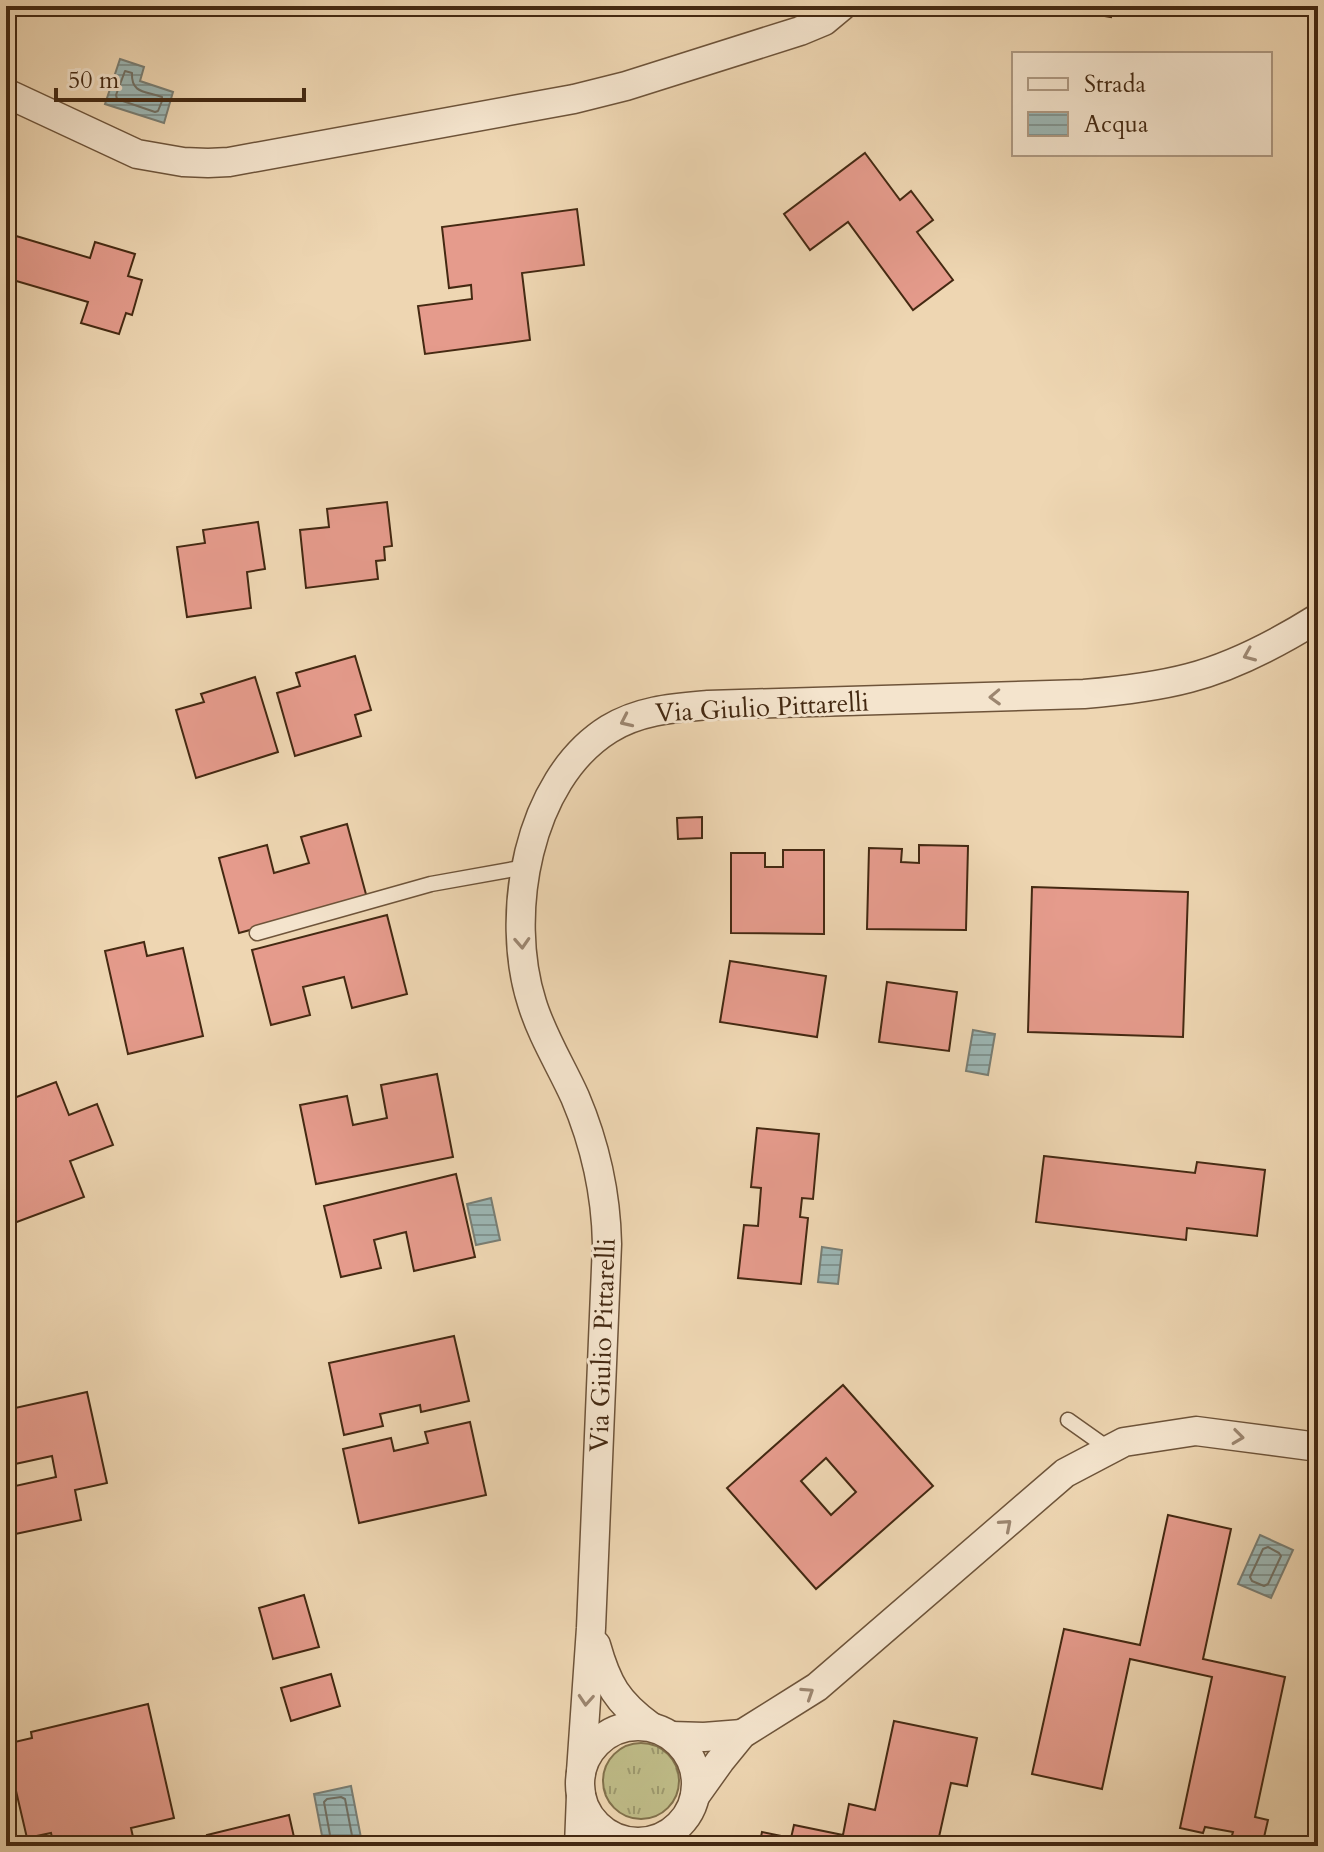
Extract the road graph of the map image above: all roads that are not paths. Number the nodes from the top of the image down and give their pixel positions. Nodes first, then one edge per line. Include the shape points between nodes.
1 (842, 6) edge
2 (6, 93) edge
3 (1318, 618) edge
4 (526, 867) junction
5 (257, 933) dead end
6 (1068, 1420) dead end
7 (1318, 1447) edge
8 (1109, 1449) junction
9 (591, 1628) junction
10 (660, 1731) junction
11 (742, 1734) junction
12 (581, 1783) junction
13 (695, 1796) junction
14 (666, 1839) edge
15 (579, 1846) edge

1 - 2 street via 800,31 601,93 229,162 137,154
3 -> 4 street, Via Giulio Pittarelli via 1268,647 1210,671 1130,689 708,705 642,713 601,734 568,767 542,814
4 - 5 lane via 431,884
4 -> 9 street, Via Giulio Pittarelli via 521,929 525,975 594,1150 606,1212
6 - 8 lane
8 -> 7 street via 1196,1431
11 -> 8 street via 817,1687 1065,1473
9 - 10 street, Via Giulio Pittarelli via 614,1691 626,1708
9 -> 12 street, Via Giulio Pittarelli
10 - 11 street via 704,1737
10 - 12 street via 632,1726 614,1731 588,1755
10 - 13 street via 683,1747 692,1762
11 - 13 street
12 - 14 street via 587,1812 599,1827 634,1842
12 - 15 street, Via Giulio Pittarelli
13 - 14 street

